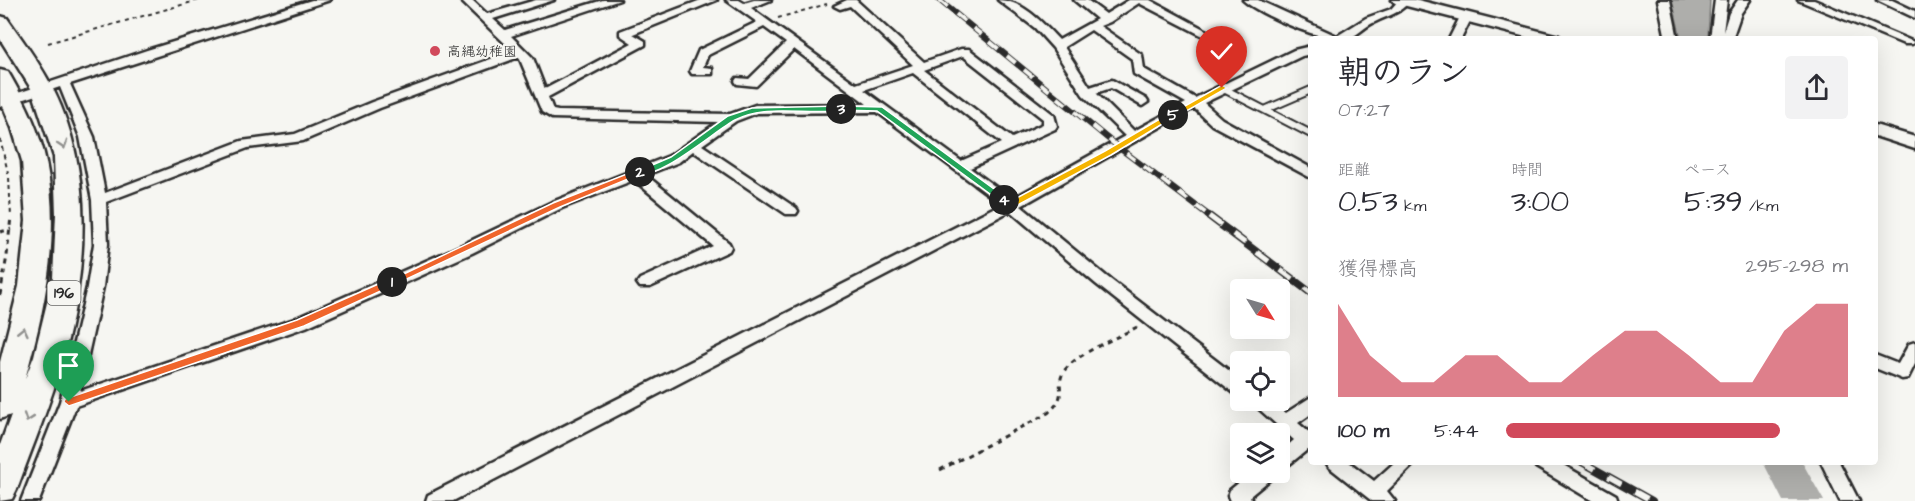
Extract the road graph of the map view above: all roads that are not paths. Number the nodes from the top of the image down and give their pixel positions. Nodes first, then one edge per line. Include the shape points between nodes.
1 (324, 0) edge
2 (466, 0) edge
3 (548, 0) edge
4 (614, 0) edge
5 (711, 0) edge
6 (732, 0) edge
7 (765, 0) edge
8 (1004, 0) edge
9 (1080, 0) edge
10 (1136, 0) edge
11 (1142, 0) edge
12 (1250, 0) edge
13 (1664, 0) edge
14 (1720, 0) edge
15 (1744, 0) edge
16 (1804, 0) edge
17 (1882, 0) edge
18 (1402, 1) edge
19 (837, 4) road end
20 (743, 7) junction
21 (1915, 15) edge
22 (1466, 17) junction
23 (485, 18) junction
24 (1106, 20) junction
25 (0, 22) edge
26 (765, 22) junction
27 (1093, 26) junction
28 (1207, 34) dead end
29 (502, 35) junction
30 (1329, 36) edge
31 (1342, 36) edge
32 (1456, 36) edge
33 (1541, 36) edge
34 (1671, 36) edge
35 (1716, 36) edge
36 (1727, 36) edge
37 (792, 42) junction
38 (1908, 42) dead end
39 (1058, 46) junction
40 (522, 52) junction
41 (1307, 53) edge
42 (918, 67) junction
43 (708, 71) dead end
44 (741, 81) dead end
45 (53, 86) junction
46 (1222, 88) junction
47 (854, 89) junction
48 (1308, 91) edge
49 (1087, 92) junction
50 (4, 93) edge
51 (541, 96) junction
52 (1142, 102) dead end
53 (1196, 103) junction
54 (879, 108) junction
55 (1267, 109) junction
56 (731, 118) junction
57 (1878, 131) edge
58 (1308, 132) edge
59 (1133, 137) junction
60 (1915, 143) edge
61 (1011, 144) junction
62 (693, 145) junction
63 (960, 166) junction
64 (1308, 172) edge
65 (636, 174) junction
66 (99, 200) junction
67 (1011, 205) junction
68 (791, 211) dead end
69 (645, 283) dead end
70 (1915, 348) edge
71 (1878, 362) edge
72 (1230, 380) edge
73 (69, 402) junction
74 (1308, 406) edge
75 (0, 407) edge
76 (1271, 411) edge
77 (1286, 423) joint
78 (1290, 426) edge
79 (1308, 441) edge
80 (1308, 443) edge
81 (1290, 455) edge
82 (1339, 465) edge
83 (1405, 465) edge
84 (1547, 465) edge
85 (1832, 465) edge
86 (1253, 483) edge
87 (0, 489) edge
88 (1380, 496) edge
89 (30, 501) edge
90 (435, 501) edge
91 (1243, 501) edge
92 (1608, 501) edge
93 (1850, 501) edge

1 - 45 street
2 - 23 street
3 - 23 street
4 - 29 street
5 - 51 street via 624,33 641,44
6 - 20 street
7 - 20 street
8 - 39 street via 1040,26
9 - 24 street
10 - 24 street
11 - 28 street
12 - 30 street
13 - 34 street
14 - 35 street
15 - 36 street
16 - 38 street
17 - 21 street
18 - 22 main road
18 - 31 street via 1395,11
19 - 42 street via 852,2
20 - 26 street
22 - 32 street
22 - 33 main road
23 - 29 street
24 - 27 street
25 - 45 highway, 196
26 - 37 street
26 - 43 street via 703,53 696,71
27 - 39 street via 1067,37
27 - 53 street via 1138,58 1138,71
29 - 40 street
37 - 44 street via 752,83
37 - 47 street
39 - 49 street
40 - 51 street
40 - 66 street via 298,138 246,144
41 - 46 street
42 - 47 street
42 - 61 street
42 - 61 street via 965,52 1049,118 1050,126
45 - 50 street
45 - 66 street via 87,137
45 -> 87 highway, 196 via 66,156 67,278 49,356
46 - 53 street
46 - 55 lane
47 - 54 street
48 - 55 lane
49 - 52 street via 1112,84
49 - 59 street
75 -> 50 highway, 196 via 15,368 32,290 39,224 35,164 26,133
51 - 56 street via 549,112 557,115
53 - 59 street
53 - 64 street via 1216,122
54 - 56 street via 755,110
54 - 63 street
55 - 58 lane
56 - 62 street
57 - 60 main road
59 - 67 street
61 - 63 street
62 - 65 street via 674,159
62 - 68 street
63 - 67 street
65 - 69 street via 724,247
65 - 73 street via 556,205 300,323
66 - 73 street via 101,244 95,287
67 - 72 street
67 - 90 street
70 - 71 street via 1902,373
73 - 89 street
74 - 77 street
76 - 77 street
78 - 79 street
80 - 81 street
82 - 88 street
83 - 88 street
84 - 92 street
85 - 93 street
86 - 91 street via 1237,496

